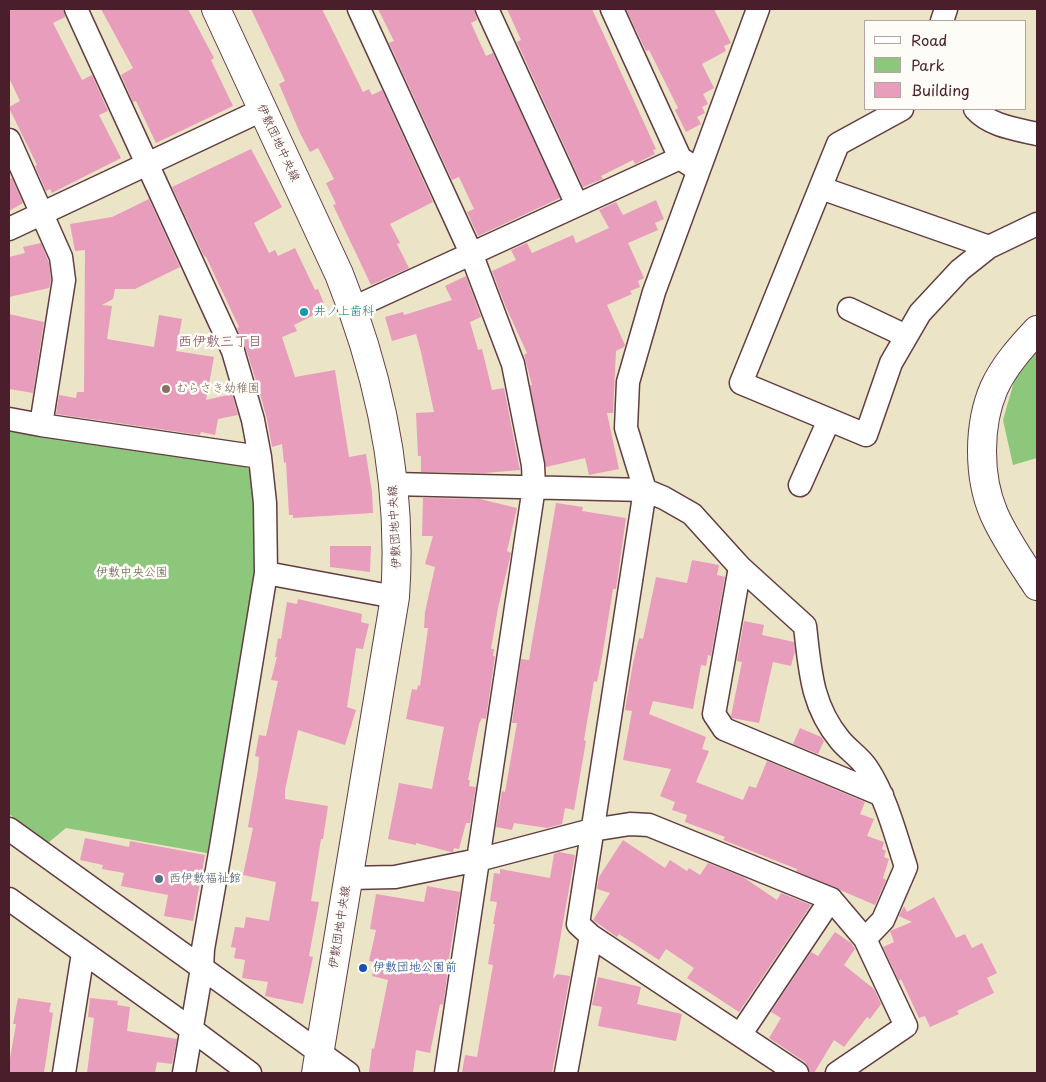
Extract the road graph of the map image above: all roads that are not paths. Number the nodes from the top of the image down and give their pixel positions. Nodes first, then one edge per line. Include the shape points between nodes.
1 (76, 9) edge
2 (216, 9) edge
3 (359, 9) edge
4 (487, 9) edge
5 (612, 9) edge
6 (751, 15) edge
7 (262, 110) junction
8 (900, 110) edge
9 (976, 110) edge
10 (1037, 134) edge
11 (9, 140) edge
12 (147, 164) junction
13 (689, 164) junction
14 (821, 188) junction
15 (577, 205) junction
16 (42, 213) junction
17 (1037, 224) edge
18 (9, 229) edge
19 (989, 247) junction
20 (471, 254) junction
21 (353, 308) junction
22 (848, 309) dead end
23 (1037, 330) edge
24 (906, 336) junction
25 (9, 419) edge
26 (829, 420) junction
27 (42, 425) junction
28 (260, 457) junction
29 (393, 484) junction
30 (800, 485) dead end
31 (534, 487) junction
32 (645, 490) junction
33 (740, 567) junction
34 (266, 573) junction
35 (1034, 575) edge
36 (395, 597) junction
37 (882, 795) junction
38 (9, 829) edge
39 (592, 830) junction
40 (478, 860) junction
41 (348, 878) junction
42 (9, 899) edge
43 (831, 899) junction
44 (591, 936) junction
45 (865, 940) junction
46 (83, 953) junction
47 (202, 968) junction
48 (191, 1029) junction
49 (740, 1035) junction
50 (317, 1063) edge
51 (64, 1073) edge
52 (184, 1073) edge
53 (250, 1073) edge
54 (348, 1073) edge
55 (446, 1073) edge
56 (566, 1073) edge
57 (797, 1073) edge
58 (837, 1073) edge

1 - 12 street
2 - 7 street, 伊敷団地中央線
3 - 20 street
4 - 15 street
5 - 13 street
6 - 13 street
7 - 12 street
7 - 21 street, 伊敷団地中央線
8 - 14 street via 838,144
9 - 10 street via 1003,126
11 - 16 street
12 - 16 street
12 - 28 street via 233,350
13 - 15 street
13 - 32 street via 628,382 626,428
14 - 19 street
14 - 26 street via 740,382
15 - 20 street
16 - 18 street
16 - 27 street via 61,257 64,280
17 - 19 street
19 - 24 street via 960,270 920,313
20 - 21 street
20 - 31 street via 512,364 533,465
21 - 29 street, 伊敷団地中央線 via 381,403
22 - 24 street
23 - 35 street via 1016,353 994,388 985,421 981,456 984,482 994,514
24 - 26 street via 891,363 866,435
25 - 27 street
26 - 30 street
27 - 28 street
28 - 34 street via 265,503
29 - 31 street
29 - 36 street, 伊敷団地中央線 via 398,565
31 - 32 street
31 - 40 street
32 - 33 street via 692,514
32 - 39 street
33 - 37 street via 805,626 813,687 822,712 840,740 866,766
33 - 37 street via 714,714 724,729
34 - 36 street
34 - 47 street
36 - 41 street, 伊敷団地中央線
37 - 45 street via 906,867 883,920
38 - 47 street
39 - 40 street
39 - 43 street via 630,824 649,825
39 - 44 street via 578,924
40 - 41 street via 395,877
40 - 55 street
41 - 50 street, 伊敷団地中央線
42 - 46 street
43 - 45 street
43 - 49 street
44 - 49 street
44 - 56 street
45 - 58 street via 906,1026
46 - 48 street
46 - 51 street
47 - 48 street
47 - 50 street
48 - 52 street
48 - 53 street
49 - 57 street
50 - 54 street

